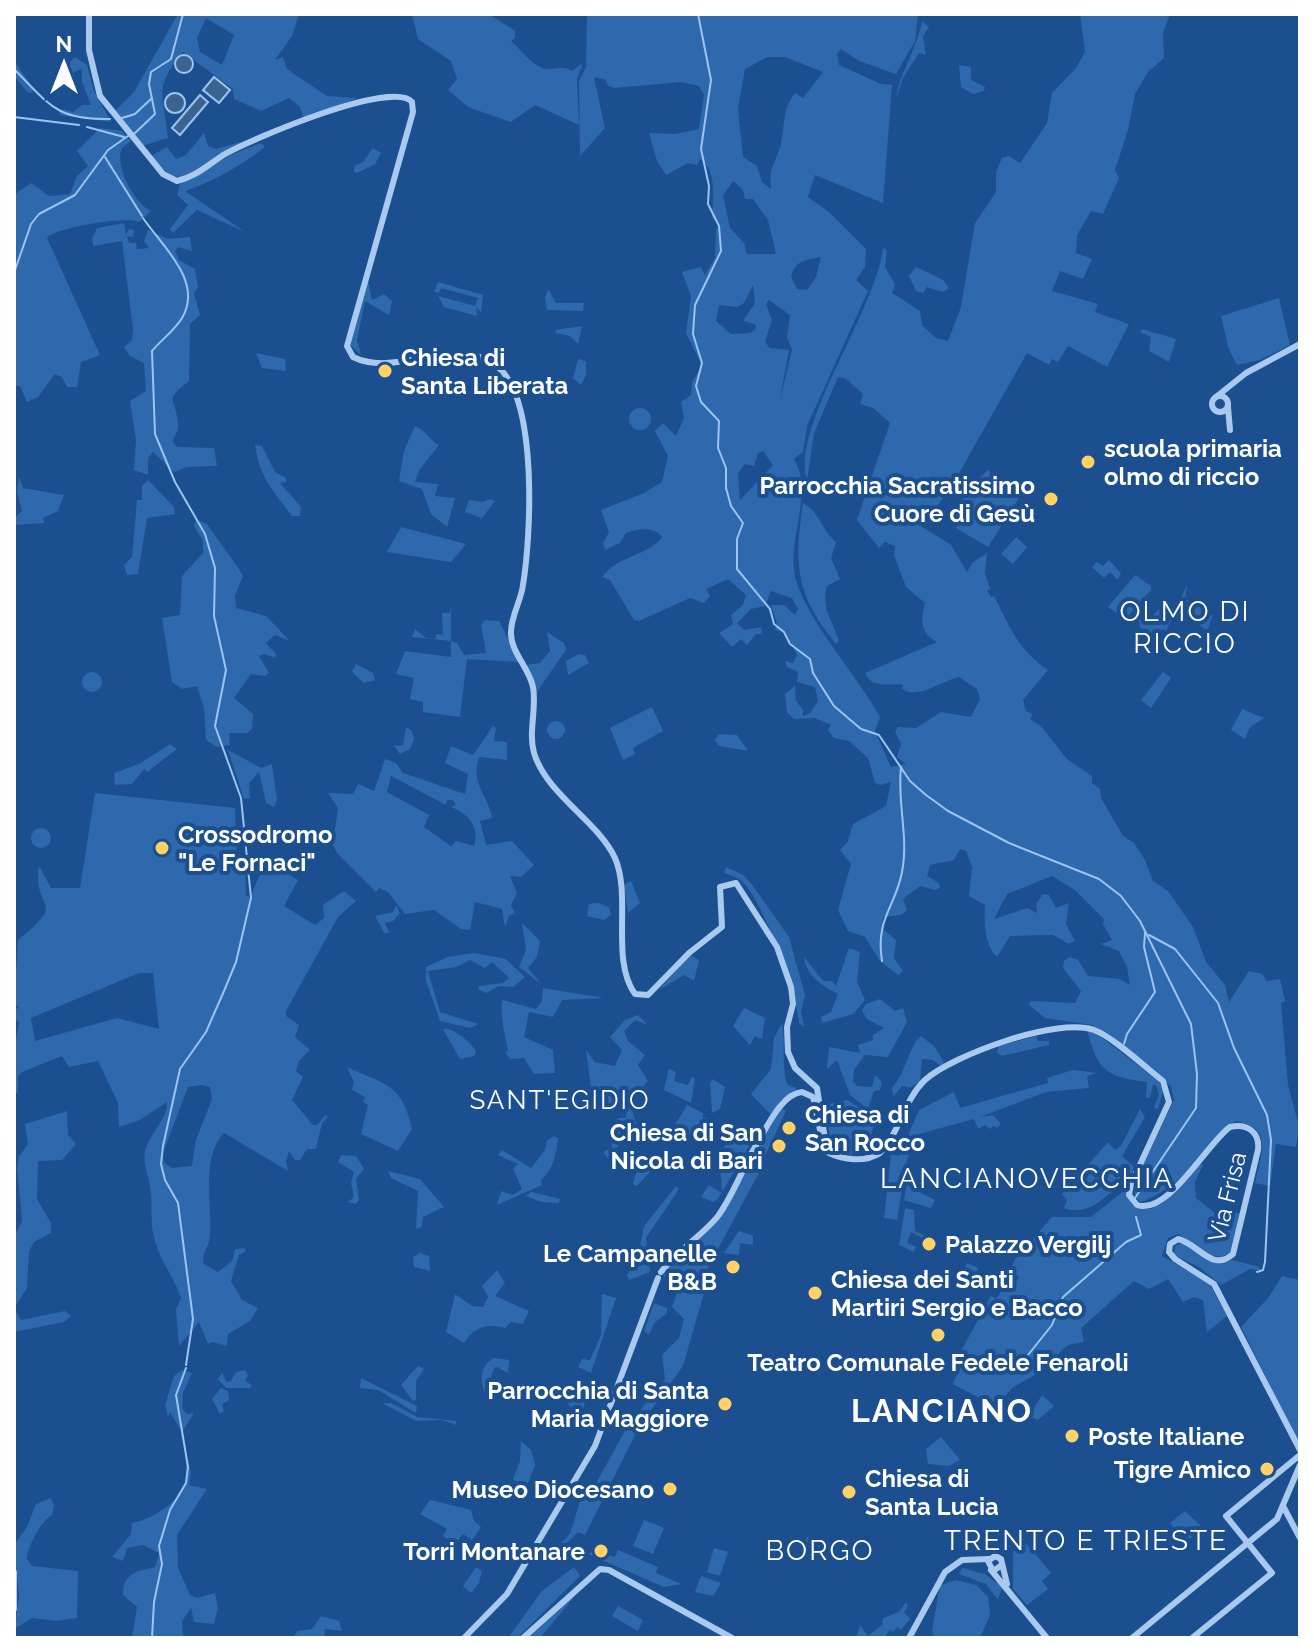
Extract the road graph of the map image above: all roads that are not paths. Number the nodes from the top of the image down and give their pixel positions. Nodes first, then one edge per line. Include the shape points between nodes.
1 (89, 14) edge
2 (1300, 344) edge
3 (1231, 386) junction
4 (1216, 397) junction
5 (1228, 405) junction
6 (1230, 430) dead end
7 (824, 1149) dead end
8 (1300, 1453) edge
9 (1300, 1465) edge
10 (1283, 1506) junction
11 (1277, 1519) junction
12 (1291, 1524) junction
13 (1300, 1538) edge
14 (1249, 1545) junction
15 (989, 1559) junction
16 (975, 1560) junction
17 (1002, 1565) junction
18 (990, 1569) junction
19 (14, 1572) edge
20 (1010, 1591) junction
21 (14, 1609) edge
22 (464, 1638) edge
23 (523, 1638) edge
24 (732, 1638) edge
25 (909, 1638) edge
26 (1047, 1638) edge
27 (1132, 1638) edge
28 (1192, 1638) edge

1 - 8 street, Via Frisa via 94,83 100,96 163,174 177,181 226,154 363,98 408,97 413,112 347,346 353,357 372,362 475,355 507,377 517,399 529,469 523,587 511,631 533,690 532,746 540,766 614,856 621,877 630,988 635,994 648,995 716,934 724,921 720,887 729,882 740,886 777,947 793,1004 787,1027 789,1059 817,1088 827,1152 833,1155 865,1159 880,1153 926,1080 951,1062 1047,1031 1096,1030 1168,1090 1169,1102 1131,1184 1130,1198 1137,1205 1158,1202 1230,1127 1242,1126 1256,1135 1258,1150 1233,1254 1213,1261 1178,1239 1169,1252 1214,1284
2 - 3 street
3 - 4 street
3 - 5 street
4 - 5 street via 1225,397
4 - 5 street via 1215,411 1223,412
5 - 6 street
7 - 22 street via 813,1097 792,1094 759,1140 716,1219 675,1254 660,1275 595,1446 507,1594
8 - 14 street via 1226,1516
9 - 10 street
10 - 11 street
10 - 12 street
11 - 12 street
11 - 14 street
12 - 13 street
14 - 27 street
14 - 28 street via 1272,1573
15 - 16 street
15 - 17 street via 997,1556
15 - 18 street
16 - 18 street
16 - 25 street via 956,1563 939,1581
17 - 18 street
17 - 20 street
18 - 20 street
19 - 21 street
20 - 26 street
23 - 24 street via 600,1569

